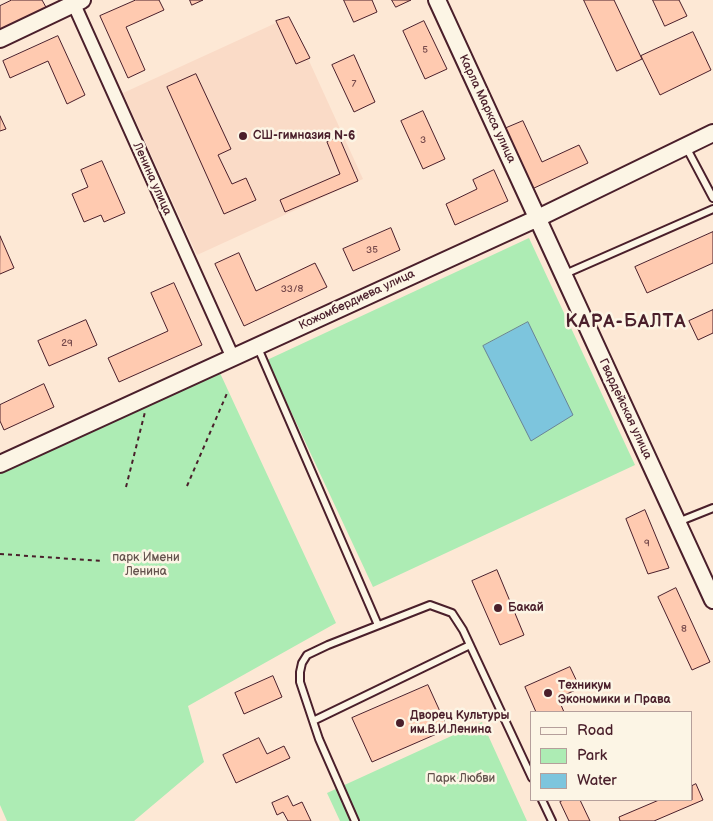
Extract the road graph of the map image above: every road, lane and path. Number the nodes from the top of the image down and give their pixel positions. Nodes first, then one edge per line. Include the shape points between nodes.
1 (437, 0) edge
2 (76, 1) edge
3 (0, 39) edge
4 (713, 132) edge
5 (685, 146) junction
6 (713, 198) edge
7 (713, 209) edge
8 (538, 218) junction
9 (563, 275) junction
10 (257, 347) junction
11 (233, 358) junction
12 (228, 392) dead end
13 (147, 407) dead end
14 (0, 464) edge
15 (187, 486) dead end
16 (126, 487) dead end
17 (713, 508) edge
18 (677, 523) junction
19 (0, 554) edge
20 (102, 561) dead end
21 (713, 600) edge
22 (378, 625) junction
23 (470, 645) junction
24 (313, 721) junction
25 (530, 774) edge
26 (542, 801) edge
27 (355, 821) edge
28 (552, 821) edge

1 - 8 street, Карла Маркса улица
2 - 3 street
2 - 11 street, Ленина улица
4 - 5 street, Кожомбердиева улица
5 - 6 lane
5 - 8 street, Кожомбердиева улица
7 - 9 lane
8 - 9 street, Гвардейская улица
8 - 10 street, Кожомбердиева улица
9 - 18 street, Гвардейская улица
10 - 11 street, Кожомбердиева улица
10 - 22 lane
11 - 14 street, Кожомбердиева улица
12 - 15 path
13 - 16 path
17 - 18 lane
18 - 21 street, Гвардейская улица
19 - 20 path
22 - 23 lane via 430,605 436,606 452,613
22 - 24 lane via 307,655 300,672 300,682
23 - 24 lane
23 - 25 lane
24 - 27 lane
26 - 28 lane

